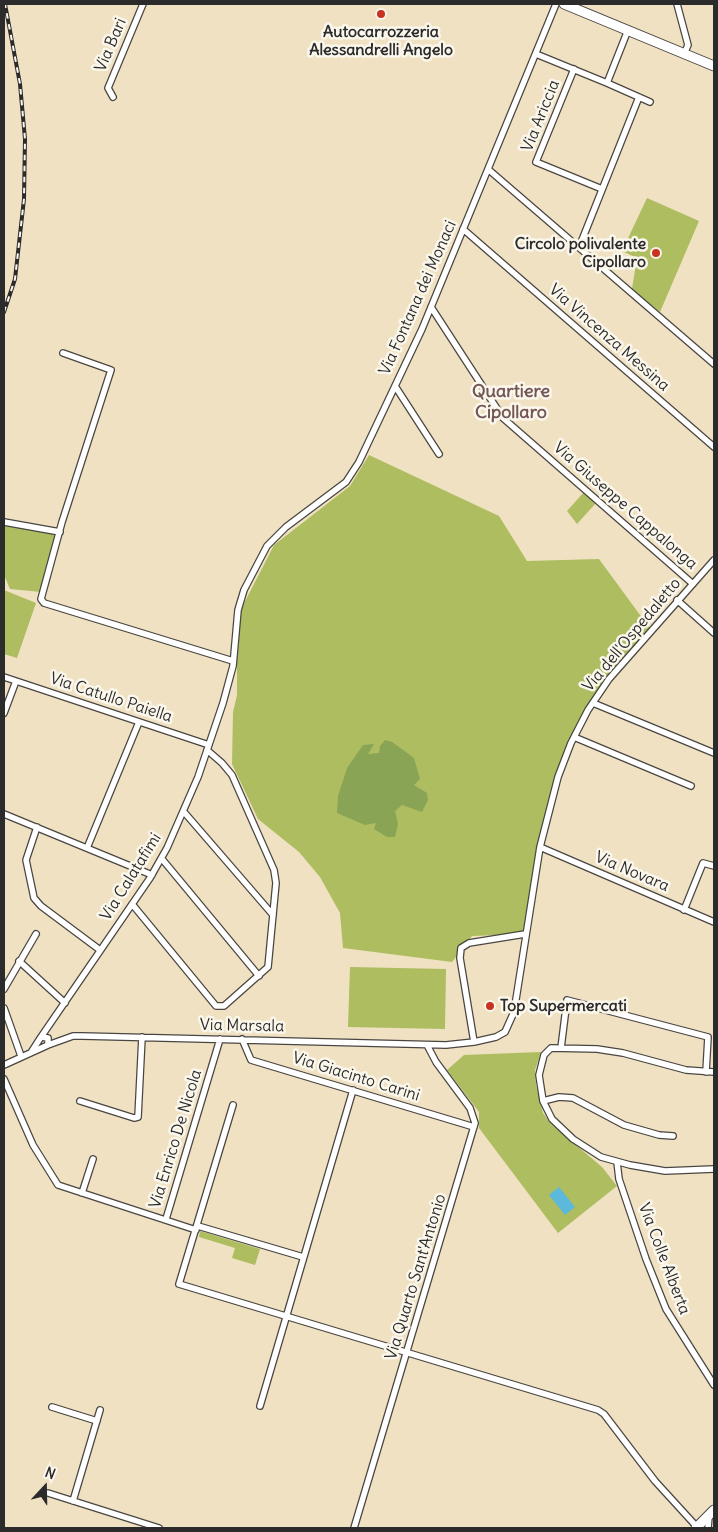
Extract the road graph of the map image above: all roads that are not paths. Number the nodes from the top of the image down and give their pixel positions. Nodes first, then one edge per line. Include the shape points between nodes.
1 (143, 4) edge
2 (556, 4) edge
3 (564, 4) edge
4 (677, 4) edge
5 (628, 30) junction
6 (536, 54) junction
7 (684, 54) junction
8 (714, 66) edge
9 (574, 70) junction
10 (607, 83) junction
11 (113, 97) dead end
12 (639, 97) junction
13 (650, 102) dead end
14 (489, 170) junction
15 (602, 189) junction
16 (463, 229) junction
17 (580, 244) dead end
18 (431, 307) junction
19 (63, 353) dead end
20 (714, 364) edge
21 (395, 386) junction
22 (714, 448) edge
23 (439, 454) dead end
24 (4, 522) edge
25 (60, 532) junction
26 (714, 560) edge
27 (255, 567) joint
28 (692, 584) junction
29 (677, 600) junction
30 (714, 633) edge
31 (233, 661) junction
32 (4, 677) edge
33 (16, 681) junction
34 (592, 703) junction
35 (4, 713) edge
36 (139, 722) junction
37 (574, 737) junction
38 (208, 748) junction
39 (714, 752) edge
40 (692, 786) dead end
41 (184, 812) junction
42 (4, 814) edge
43 (37, 827) junction
44 (540, 847) junction
45 (87, 848) junction
46 (162, 859) junction
47 (714, 866) edge
48 (152, 875) junction
49 (132, 904) junction
50 (684, 910) junction
51 (273, 915) junction
52 (714, 922) edge
53 (36, 934) dead end
54 (525, 934) junction
55 (100, 950) junction
56 (19, 961) junction
57 (259, 976) junction
58 (4, 989) edge
59 (65, 1003) junction
60 (4, 1008) edge
61 (41, 1037) junction
62 (142, 1038) junction
63 (220, 1039) junction
64 (242, 1039) junction
65 (48, 1042) junction
66 (474, 1042) junction
67 (427, 1045) junction
68 (561, 1048) junction
69 (32, 1051) junction
70 (21, 1056) junction
71 (4, 1064) edge
72 (706, 1072) junction
73 (714, 1072) edge
74 (4, 1078) edge
75 (353, 1090) junction
76 (80, 1101) dead end
77 (542, 1101) junction
78 (233, 1105) dead end
79 (474, 1127) junction
80 (674, 1136) dead end
81 (93, 1159) dead end
82 (617, 1162) junction
83 (714, 1169) edge
84 (82, 1193) junction
85 (166, 1219) junction
86 (197, 1228) junction
87 (303, 1257) junction
88 (286, 1316) junction
89 (407, 1353) junction
90 (714, 1385) edge
91 (260, 1406) dead end
92 (52, 1407) dead end
93 (100, 1410) dead end
94 (97, 1421) junction
95 (48, 1493) dead end
96 (73, 1502) junction
97 (712, 1513) edge
98 (158, 1528) edge
99 (354, 1528) edge
100 (696, 1528) edge
101 (708, 1528) edge

1 - 11 street, Via Bari via 108,88
2 - 6 street, Via Fontana dei Monaci
3 - 5 main road
4 - 7 street via 688,45
5 - 7 main road
5 - 10 street
6 - 9 street, Via Ariccia
6 - 14 street, Via Fontana dei Monaci
7 - 8 main road
9 - 10 street, Via Ariccia
9 - 15 street, Via Ariccia via 536,162
10 - 12 street, Via Ariccia
12 - 13 street, Via Ariccia
12 - 15 street
14 - 16 street, Via Fontana dei Monaci
14 - 20 street
15 - 17 street
16 - 18 street, Via Fontana dei Monaci
16 - 22 street, Via Vincenza Messina
18 - 21 street, Via Fontana dei Monaci
18 - 28 street, Via Giuseppe Cappalonga via 503,418
19 - 25 street via 111,370
21 - 23 street
21 - 27 street, Via Fontana dei Monaci via 346,482 286,527 267,546
24 - 25 street
25 - 31 street via 41,592 40,598 44,603
26 - 28 street, Via dell'Ospedaletto
27 - 31 street, Via Calatafimi via 238,610
28 - 29 street, Via dell'Ospedaletto
29 - 30 street
29 - 34 street, Via dell'Ospedaletto
31 - 38 street, Via Calatafimi
32 - 33 street, Via Catullo Paiella
33 - 35 street
33 - 36 street, Via Catullo Paiella
34 - 37 street, Via dell'Ospedaletto
34 - 39 street
36 - 38 street, Via Catullo Paiella
36 - 45 street
37 - 40 street
37 - 44 street, Via dell'Ospedaletto via 558,777
38 - 41 street, Via Calatafimi
38 - 51 street, Via Catullo Paiella via 232,775 272,864 276,880
41 - 46 street, Via Calatafimi
41 - 51 street
42 - 43 street
43 - 45 street
43 - 55 street via 26,860 34,898
44 - 50 street, Via Novara
44 - 54 street, Via dell'Ospedaletto
45 - 48 street
46 - 48 street, Via Calatafimi
46 - 57 street
47 - 50 street via 703,863
48 - 49 street, Via Calatafimi
49 - 55 street, Via Calatafimi
49 - 57 street via 214,1005 222,1006
50 - 52 street, Via Novara
51 - 57 street, Via Catullo Paiella via 269,963
53 - 56 street
54 - 66 street, Via dell'Ospedaletto via 511,1022 501,1035
54 - 66 street via 461,948
55 - 59 street, Via Calatafimi
56 - 58 street
56 - 59 street
59 - 61 street, Via Calatafimi
60 - 70 street
61 - 65 street, Via Marsala
61 - 69 street, Via Calatafimi
62 - 63 street, Via Marsala
62 - 65 street, Via Marsala via 78,1036
62 - 76 street via 138,1117
63 - 64 street, Via Marsala
63 - 85 street, Via Enrico De Nicola
64 - 67 street, Via Marsala
64 - 75 street, Via Giacinto Carini via 250,1059
65 - 69 street
66 - 67 street, Via dell'Ospedaletto
67 - 79 street via 470,1108
68 - 72 street via 624,1053 686,1070
68 - 72 street via 567,1000 708,1037
68 - 77 street via 546,1051 540,1065
69 - 70 street
70 - 71 street
72 - 73 street
74 - 84 street, Via Enrico De Nicola via 33,1145 54,1181
75 - 79 street, Via Giacinto Carini
75 - 87 street
77 - 80 street via 570,1097 624,1125
77 - 82 street via 552,1119 573,1139 601,1157
78 - 86 street
79 - 89 street, Via Quarto Sant'Antonio
81 - 84 street
82 - 83 street via 672,1172
82 - 90 street, Via Colle Alberta via 619,1179 666,1309
84 - 85 street, Via Enrico De Nicola
85 - 86 street
86 - 87 street
86 - 88 street via 179,1284
87 - 88 street
88 - 89 street
88 - 91 street
89 - 99 street, Via Quarto Sant'Antonio
89 - 100 street via 600,1411
92 - 94 street
93 - 94 street
94 - 96 street
95 - 96 street
96 - 98 street
97 - 100 main road
97 - 101 street

